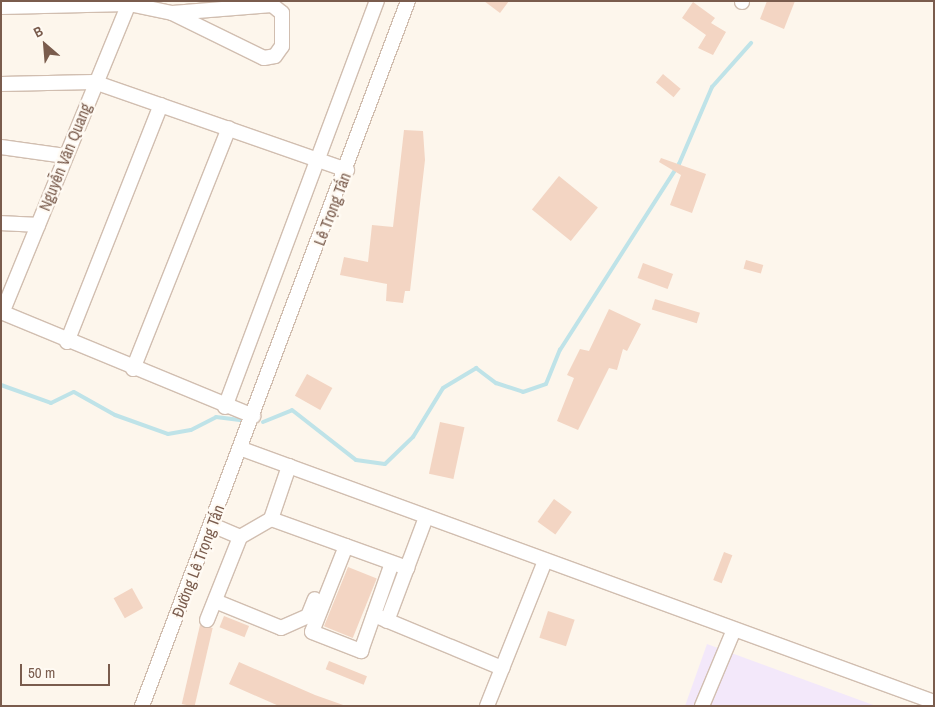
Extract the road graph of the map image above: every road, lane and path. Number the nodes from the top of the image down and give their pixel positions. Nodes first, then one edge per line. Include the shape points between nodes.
1 (377, 1) edge
2 (408, 1) edge
3 (129, 2) edge
4 (1, 7) edge
5 (172, 13) junction
6 (94, 82) junction
7 (1, 84) edge
8 (161, 105) junction
9 (230, 128) junction
10 (1, 147) edge
11 (65, 156) junction
12 (320, 161) junction
13 (347, 170) junction
14 (1, 223) edge
15 (38, 225) junction
16 (2, 313) edge
17 (67, 342) junction
18 (133, 369) junction
19 (225, 407) junction
20 (253, 416) junction
21 (242, 449) junction
22 (289, 466) junction
23 (426, 517) junction
24 (271, 519) junction
25 (212, 526) junction
26 (240, 537) junction
27 (341, 544) junction
28 (545, 561) junction
29 (392, 563) junction
30 (407, 568) junction
31 (215, 601) junction
32 (374, 615) junction
33 (207, 620) dead end
34 (387, 621) junction
35 (733, 632) junction
36 (502, 668) junction
37 (934, 702) edge
38 (142, 706) edge
39 (487, 706) edge
40 (702, 706) edge

1 - 12 street, Lê Trọng Tấn
2 - 13 street, Lê Trọng Tấn
3 - 4 street
3 - 5 street
3 - 6 street, Nguyễn Văn Quang
5 - 5 street via 264,58 275,56 282,46 282,13 272,5
6 - 7 street
6 - 8 street
6 - 11 street, Nguyễn Văn Quang
8 - 9 street
8 - 17 street
9 - 12 street
9 - 18 street
10 - 11 street
11 - 15 street, Nguyễn Văn Quang
12 - 13 street
12 - 19 street, Lê Trọng Tấn
13 - 20 street, Lê Trọng Tấn
14 - 15 street
15 - 16 street, Nguyễn Văn Quang
16 - 17 street
17 - 18 street
18 - 19 street
19 - 20 street
20 - 21 street, Đường Lê Trọng Tấn
21 - 22 street
21 - 25 street, Đường Lê Trọng Tấn
22 - 23 street
22 - 24 street
23 - 28 street
23 - 30 street
24 - 26 street
24 - 27 street
25 - 26 street
25 - 38 street, Đường Lê Trọng Tấn
26 - 31 street
27 - 29 street
27 - 31 street via 308,616 281,628
27 - 32 street via 312,632 361,650
28 - 35 street
28 - 36 street
29 - 30 street
29 - 32 street
30 - 34 street
31 - 33 street
32 - 34 street
34 - 36 street
35 - 37 street
35 - 40 street
36 - 39 street

